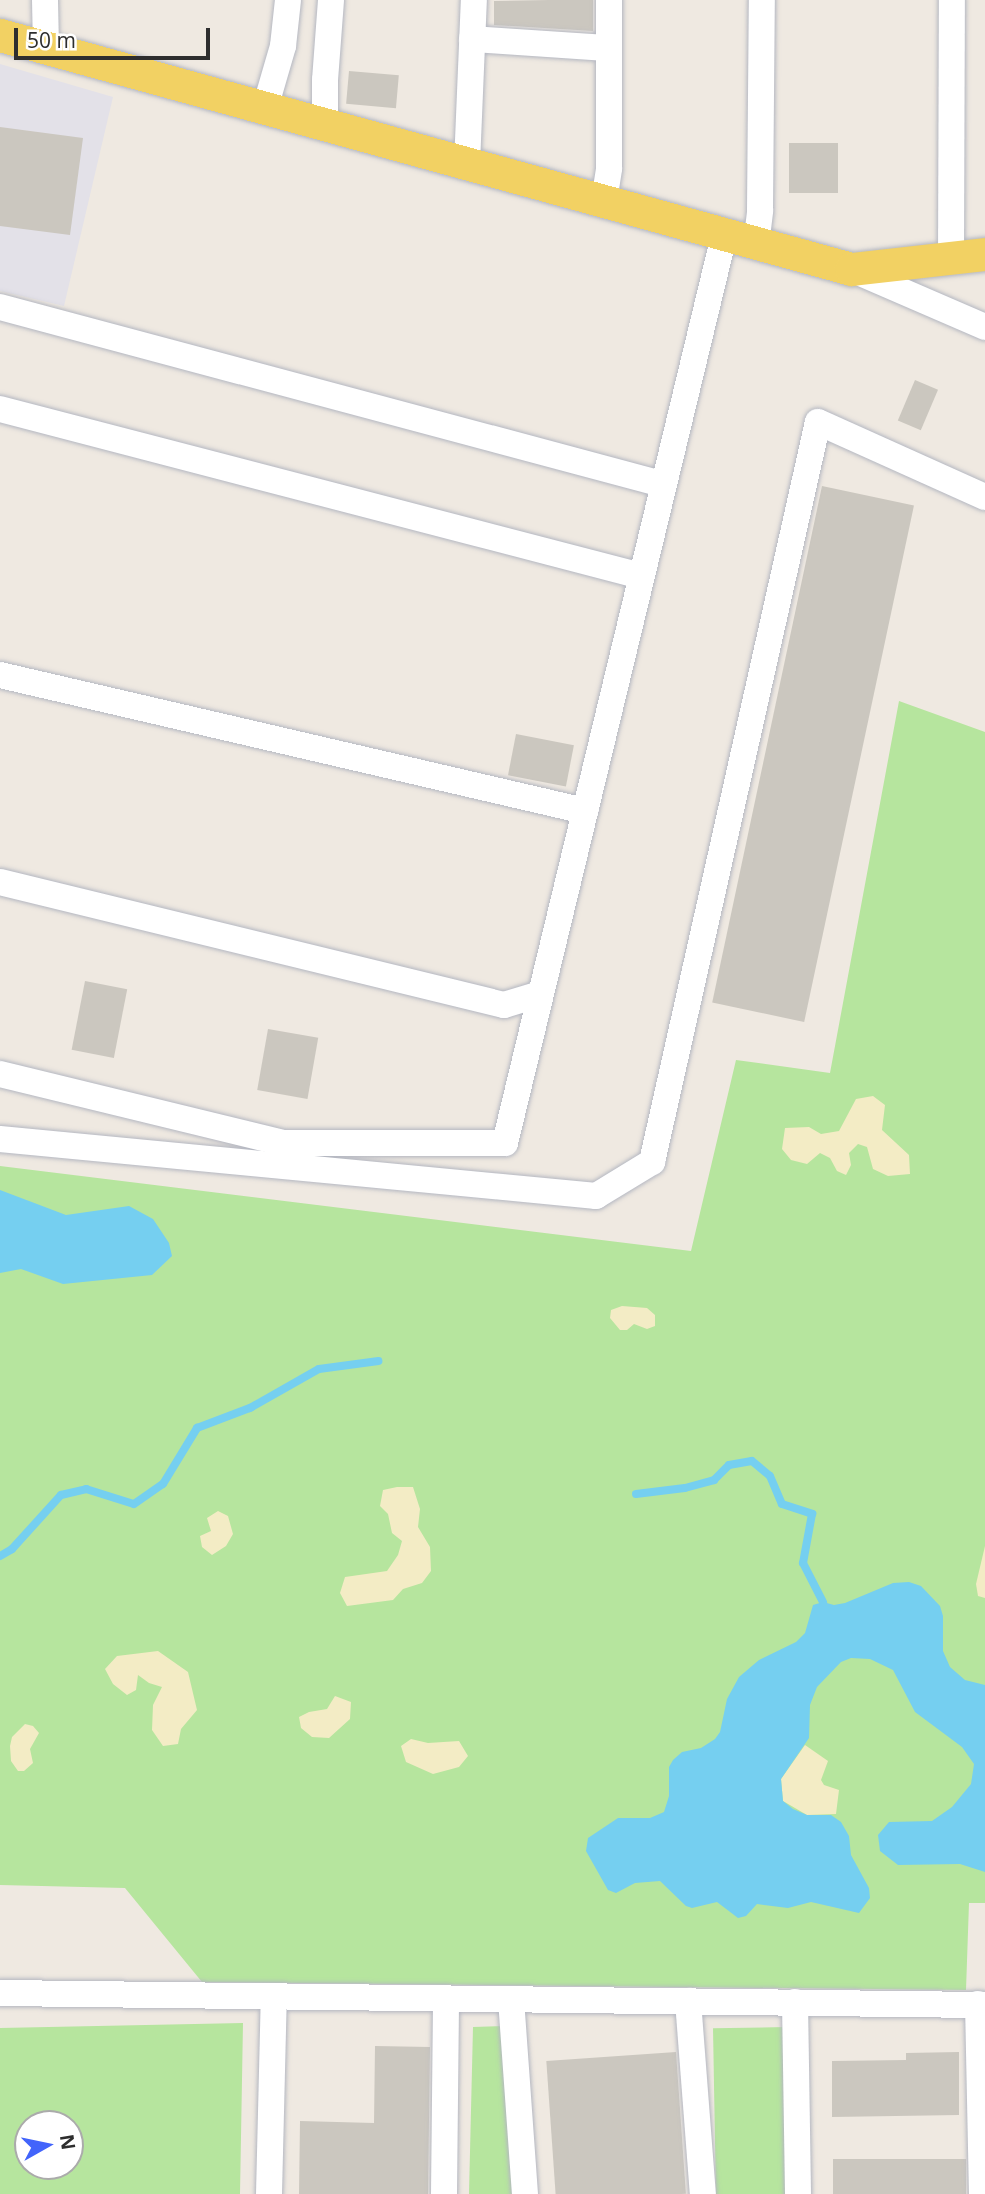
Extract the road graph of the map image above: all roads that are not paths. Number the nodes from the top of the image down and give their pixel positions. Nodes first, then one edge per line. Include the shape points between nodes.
1 (45, 0) edge
2 (288, 0) edge
3 (331, 0) edge
4 (474, 0) edge
5 (609, 0) edge
6 (762, 0) edge
7 (952, 0) edge
8 (0, 35) edge
9 (472, 39) junction
10 (46, 48) junction
11 (609, 48) junction
12 (265, 108) junction
13 (326, 125) junction
14 (467, 164) junction
15 (604, 201) junction
16 (724, 236) junction
17 (756, 245) junction
18 (985, 254) edge
19 (951, 258) junction
20 (851, 269) junction
21 (0, 307) edge
22 (985, 327) edge
23 (0, 409) edge
24 (662, 484) junction
25 (985, 497) edge
26 (641, 576) junction
27 (0, 675) edge
28 (585, 811) junction
29 (0, 882) edge
30 (540, 994) junction
31 (0, 1074) edge
32 (0, 1139) edge
33 (0, 1993) edge
34 (274, 1996) junction
35 (446, 1998) junction
36 (511, 1999) junction
37 (688, 2001) junction
38 (794, 2003) junction
39 (982, 2005) edge
40 (269, 2194) edge
41 (444, 2194) edge
42 (525, 2194) edge
43 (703, 2194) edge
44 (798, 2194) edge
45 (982, 2194) edge

1 - 10 street
2 - 12 street via 283,46
3 - 13 street
4 - 9 street
5 - 11 street
6 - 17 street
7 - 19 street
8 - 10 main road
9 - 11 street
9 - 14 street
10 - 12 main road
11 - 15 street via 609,167
12 - 13 main road
13 - 14 main road
14 - 15 main road
15 - 16 main road
16 - 17 main road
16 - 24 street
17 - 20 main road
18 - 19 main road
19 - 20 main road
20 - 22 street
21 - 24 street
23 - 26 street
24 - 26 street
25 - 32 street via 818,422 652,1162 596,1196
26 - 28 street
27 - 28 street
28 - 30 street
29 - 30 street via 504,1005
30 - 31 street via 505,1143 284,1143
33 - 34 street
34 - 35 street
34 - 40 street
35 - 36 street
35 - 41 street
36 - 37 street
36 - 42 street
37 - 38 street
37 - 43 street
38 - 39 street
38 - 44 street
39 - 45 street

